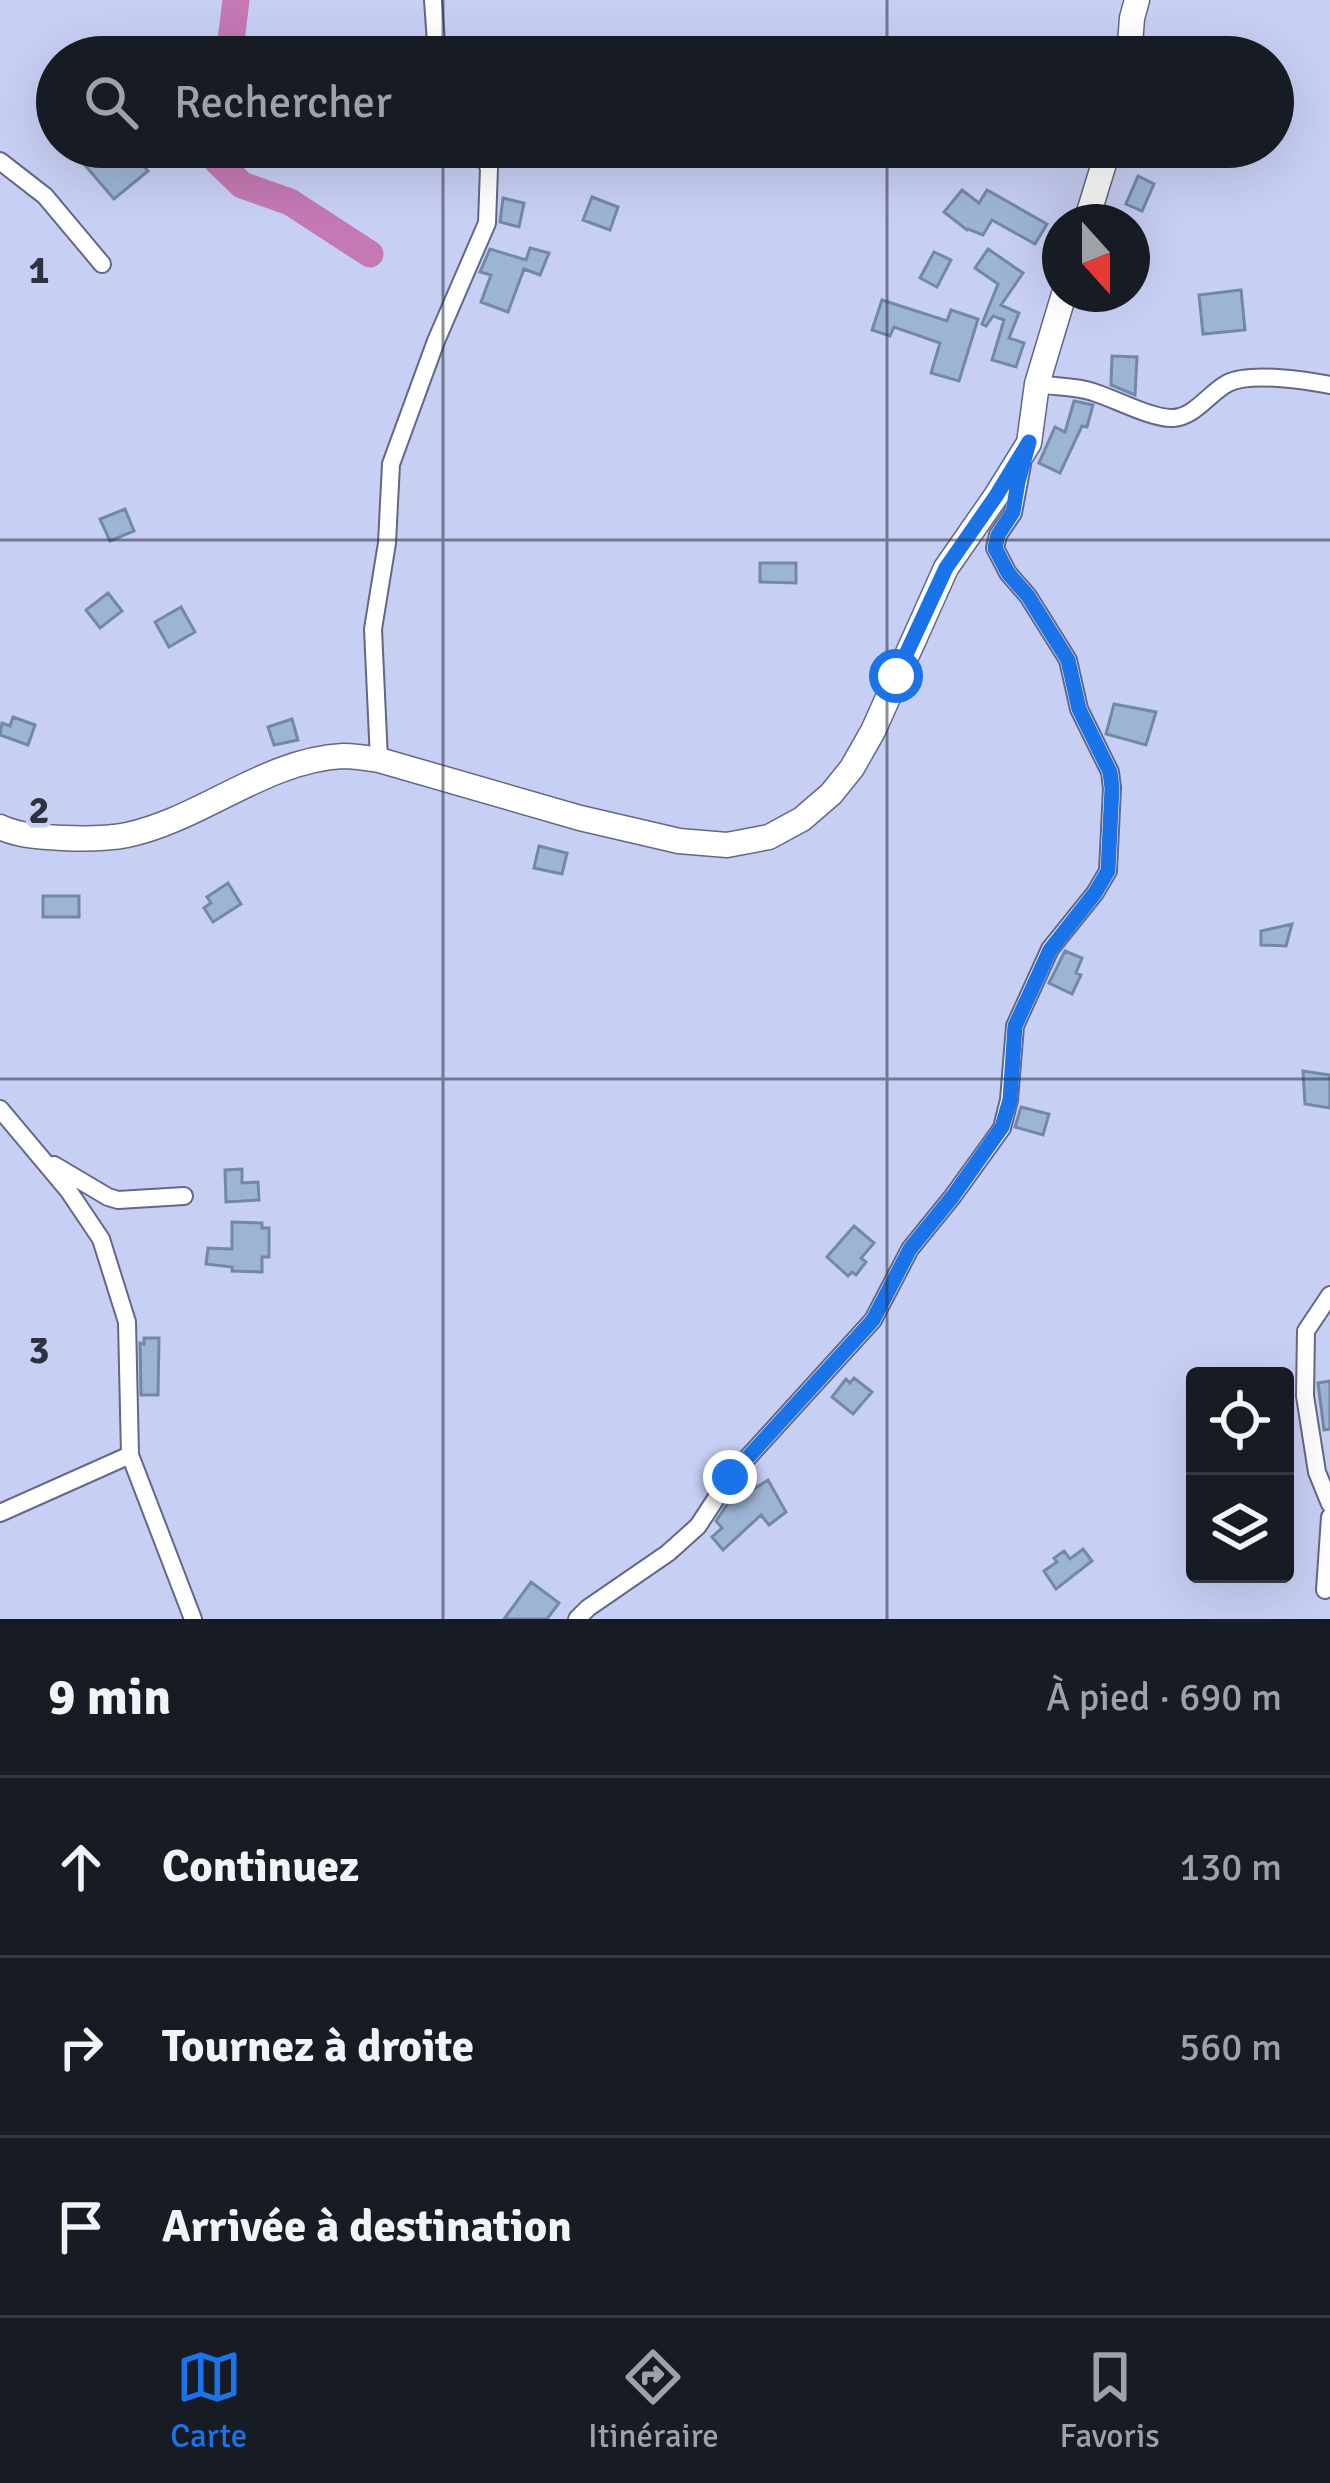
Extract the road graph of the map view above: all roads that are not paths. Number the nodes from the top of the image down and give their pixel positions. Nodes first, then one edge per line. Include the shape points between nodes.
1 (433, 0) edge
2 (1137, 0) edge
3 (436, 36) edge
4 (1132, 36) edge
5 (0, 161) edge
6 (489, 168) edge
7 (1103, 168) edge
8 (1092, 204) edge
9 (102, 265) dead end
10 (1059, 312) edge
11 (1037, 384) junction
12 (1330, 385) edge
13 (1029, 442) junction
14 (380, 760) junction
15 (3, 834) edge
16 (1, 1114) edge
17 (43, 1158) junction
18 (184, 1196) dead end
19 (1330, 1295) edge
20 (130, 1455) junction
21 (1330, 1504) edge
22 (0, 1513) edge
23 (1330, 1516) edge
24 (1324, 1590) dead end
25 (194, 1619) edge
26 (577, 1619) edge

1 - 3 street
2 - 4 street
5 - 9 street via 45,196
6 - 14 street via 487,223 391,464 373,629
7 - 8 street
10 - 11 street
11 - 12 street via 1092,391 1174,419 1241,378
11 - 13 street
13 - 14 street via 946,568 852,768 802,819 769,837 679,841
13 - 26 street via 1013,512 995,548 1068,660 1079,709 1110,772 1108,871 1050,950 1015,1026 1002,1127 910,1249 873,1320 730,1477 698,1526
14 - 15 street via 312,761 129,835
16 - 17 street
17 - 18 street via 118,1200
17 - 20 street via 100,1239 120,1295
19 - 21 street via 1306,1330 1305,1396
20 - 22 street
20 - 25 street
23 - 24 street

